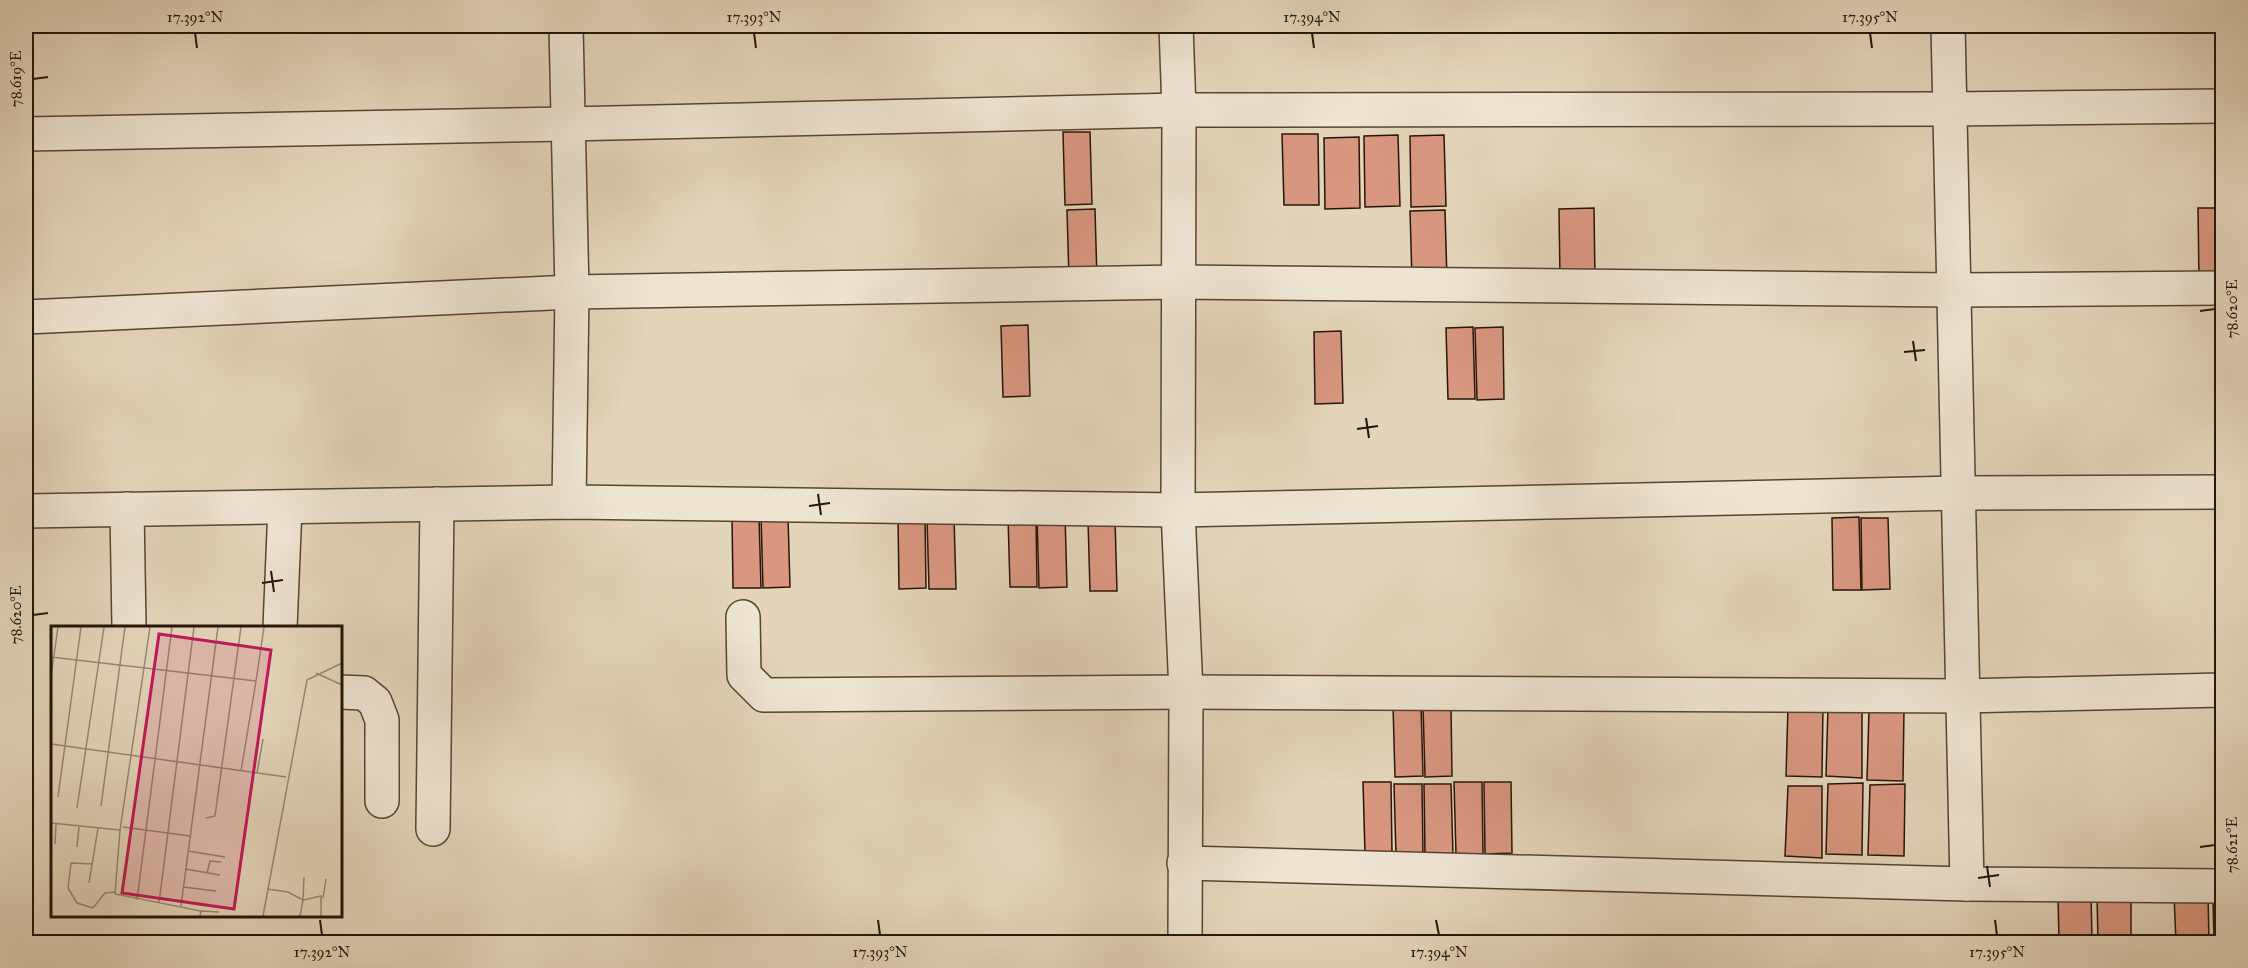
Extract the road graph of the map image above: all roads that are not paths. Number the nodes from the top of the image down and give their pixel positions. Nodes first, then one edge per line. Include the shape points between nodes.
1 (566, 26) edge
2 (1176, 26) edge
3 (1948, 26) edge
4 (2223, 106) edge
5 (1950, 109) junction
6 (1179, 110) junction
7 (568, 124) junction
8 (26, 134) edge
9 (1178, 282) junction
10 (2223, 288) edge
11 (1953, 290) junction
12 (572, 292) junction
13 (26, 317) edge
14 (2223, 492) edge
15 (1958, 493) junction
16 (569, 502) junction
17 (437, 504) junction
18 (285, 507) junction
19 (127, 509) junction
20 (1178, 510) junction
21 (26, 511) edge
22 (743, 617) dead end
23 (129, 626) edge
24 (280, 626) edge
25 (2223, 690) edge
26 (342, 692) edge
27 (1186, 693) junction
28 (1963, 696) junction
29 (382, 801) dead end
30 (433, 829) dead end
31 (1184, 862) junction
32 (1967, 884) junction
33 (2223, 886) edge
34 (1185, 942) edge

1 - 7 street
2 - 6 street
3 - 5 street
4 - 5 street
5 - 6 street
5 - 11 street
6 - 7 street
6 - 9 street
7 - 8 street
7 - 12 street
9 - 11 street
9 - 12 street
9 - 20 street
10 - 11 street
11 - 15 street
12 - 13 street
12 - 16 street
14 - 15 street
15 - 20 street
15 - 28 street
16 - 17 street
16 - 20 street
17 - 18 street
17 - 30 street
18 - 19 street
18 - 24 street
19 - 21 street
19 - 23 street
20 - 27 street
22 - 27 street via 744,675 764,695
25 - 28 street
26 - 29 street via 364,693 375,702 382,720
27 - 28 street
27 - 31 street
28 - 32 street
31 - 32 street
31 - 34 street
32 - 33 street

